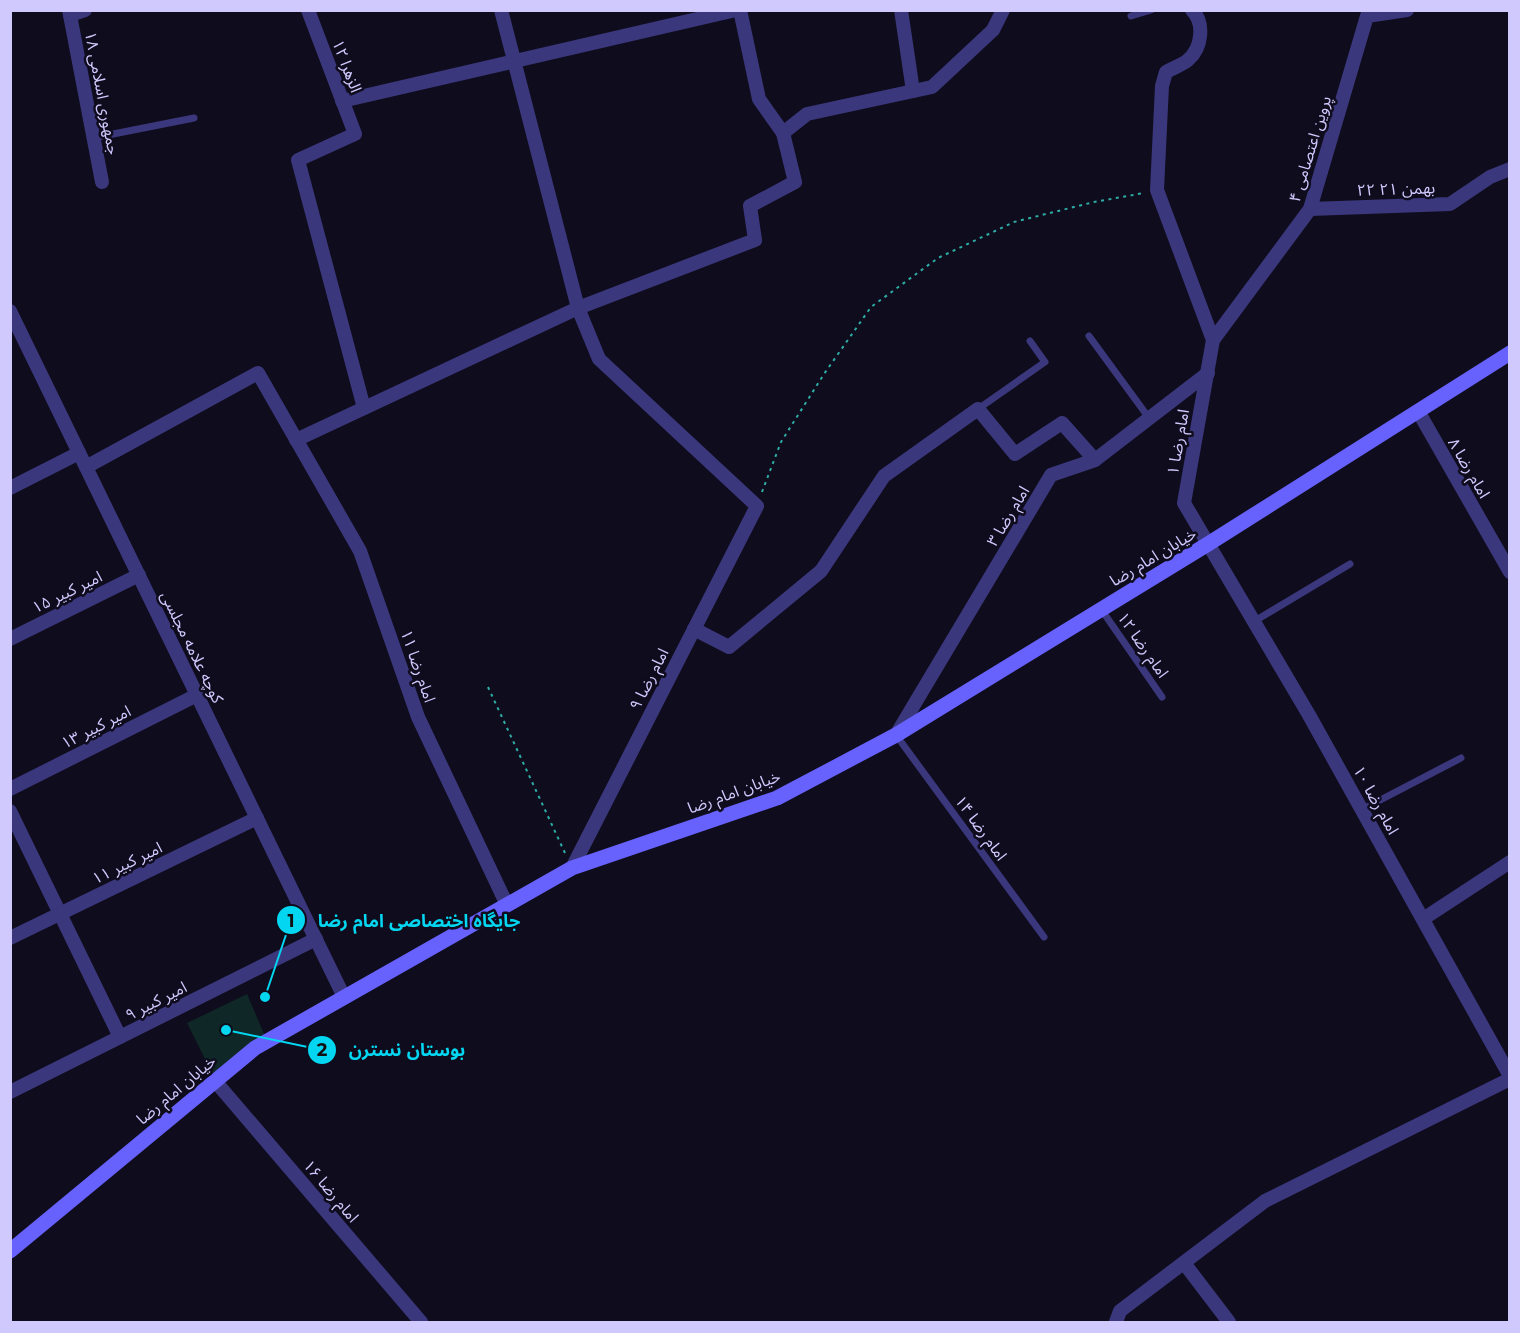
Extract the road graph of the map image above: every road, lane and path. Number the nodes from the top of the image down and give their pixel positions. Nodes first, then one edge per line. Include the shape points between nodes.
1 (85, 10) edge
2 (308, 10) edge
3 (501, 10) edge
4 (738, 10) edge
5 (901, 10) edge
6 (1003, 10) edge
7 (1151, 10) edge
8 (1192, 10) edge
9 (1407, 10) edge
10 (70, 13) edge
11 (1131, 16) dead end
12 (514, 62) junction
13 (913, 91) junction
14 (342, 101) junction
15 (194, 118) dead end
16 (783, 133) junction
17 (93, 138) junction
18 (1509, 169) edge
19 (102, 182) dead end
20 (1157, 190) junction
21 (1310, 209) junction
22 (578, 308) junction
23 (10, 311) edge
24 (1089, 336) dead end
25 (16, 338) edge
26 (1213, 340) junction
27 (1030, 341) dead end
28 (1509, 353) edge
29 (1208, 373) junction
30 (364, 408) junction
31 (978, 409) junction
32 (1418, 411) junction
33 (1149, 418) junction
34 (296, 440) junction
35 (80, 453) junction
36 (1095, 460) junction
37 (86, 467) junction
38 (10, 488) edge
39 (757, 506) junction
40 (1208, 544) junction
41 (1350, 564) dead end
42 (1509, 572) edge
43 (139, 575) junction
44 (1101, 609) junction
45 (1253, 622) junction
46 (694, 629) junction
47 (10, 639) edge
48 (488, 687) dead end
49 (197, 695) junction
50 (1162, 697) dead end
51 (896, 735) junction
52 (1461, 758) dead end
53 (10, 789) edge
54 (1362, 809) junction
55 (10, 811) edge
56 (257, 818) junction
57 (1509, 862) edge
58 (572, 868) junction
59 (507, 905) junction
60 (60, 914) junction
61 (1423, 919) junction
62 (10, 938) edge
63 (1044, 938) dead end
64 (316, 939) junction
65 (344, 997) junction
66 (120, 1037) junction
67 (1509, 1078) edge
68 (215, 1081) junction
69 (10, 1092) edge
70 (10, 1251) edge
71 (1184, 1263) junction
72 (421, 1323) edge
73 (1116, 1323) edge
74 (1229, 1323) edge

1 - 10 street
2 - 14 street, الزهرا ۱۲
3 - 12 street
4 - 12 street
4 - 16 street via 759,99
5 - 13 street
6 - 13 street via 993,30 932,87
7 - 11 lane
8 - 20 street via 1201,30 1198,46 1189,59 1166,72 1161,86
9 - 21 street, پروین اعتصامی ۴ via 1367,16
10 - 17 street, جمهوری اسلامی ۱۸
12 - 14 street
12 - 22 street
13 - 16 street via 807,114
14 - 30 street, الزهرا ۱۲ via 355,134 298,160
15 - 17 lane
16 - 22 street via 795,182 750,206 756,240
17 - 19 street, جمهوری اسلامی ۱۸
18 - 21 street, ۲۲ بهمن ۲۱ via 1450,204
20 - 26 street
20 - 39 path via 1014,222 938,258 871,307 781,442
21 - 26 street, پروین اعتصامی ۴
22 - 30 street
22 - 39 street via 599,359
23 - 25 street, کوچه علامه مجلسی
24 - 33 lane
25 - 35 street, کوچه علامه مجلسی
26 - 29 street, امام رضا ۱
27 - 31 lane via 1045,362
28 - 32 street, خیابان امام رضا
29 - 33 street, امام رضا ۳
29 - 40 street, امام رضا ۱ via 1184,503
30 - 34 street
31 - 36 street via 1015,454 1062,423
31 - 46 street via 884,476 821,572 729,646
32 - 40 street, خیابان امام رضا
32 - 42 street, امام رضا ۸
33 - 36 street, امام رضا ۳
34 - 37 street, امام رضا ۱۱ via 258,373
34 - 59 street, امام رضا ۱۱ via 360,551 418,717
35 - 37 street, کوچه علامه مجلسی
35 - 38 street
36 - 51 street, امام رضا ۳ via 1051,475
37 - 43 street, کوچه علامه مجلسی
39 - 46 street, امام رضا ۹
40 - 44 street, خیابان امام رضا
40 - 45 street, امام رضا ۱۰
41 - 45 lane
43 - 47 street, امیر کبیر ۱۵
43 - 49 street, کوچه علامه مجلسی
44 - 50 lane, امام رضا ۱۲
44 - 51 street, خیابان امام رضا
45 - 54 street, امام رضا ۱۰
46 - 58 street, امام رضا ۹
48 - 58 path
49 - 53 street, امیر کبیر ۱۳
49 - 56 street, کوچه علامه مجلسی
51 - 58 street, خیابان امام رضا via 777,798
51 - 63 lane, امام رضا ۱۴
52 - 54 lane
54 - 61 street, امام رضا ۱۰
55 - 60 street
56 - 60 street, امیر کبیر ۱۱
56 - 64 street, کوچه علامه مجلسی
57 - 61 street
58 - 59 street, خیابان امام رضا
59 - 65 street, خیابان امام رضا
60 - 62 street, امیر کبیر ۱۱
60 - 66 street
61 - 67 street, امام رضا ۱۰
64 - 65 street, کوچه علامه مجلسی
64 - 66 street, امیر کبیر ۹
65 - 68 street, خیابان امام رضا via 255,1048
66 - 69 street, امیر کبیر ۹
67 - 71 street via 1265,1201
68 - 70 street, خیابان امام رضا
68 - 72 street, امام رضا ۱۶
71 - 73 street via 1120,1311
71 - 74 street

